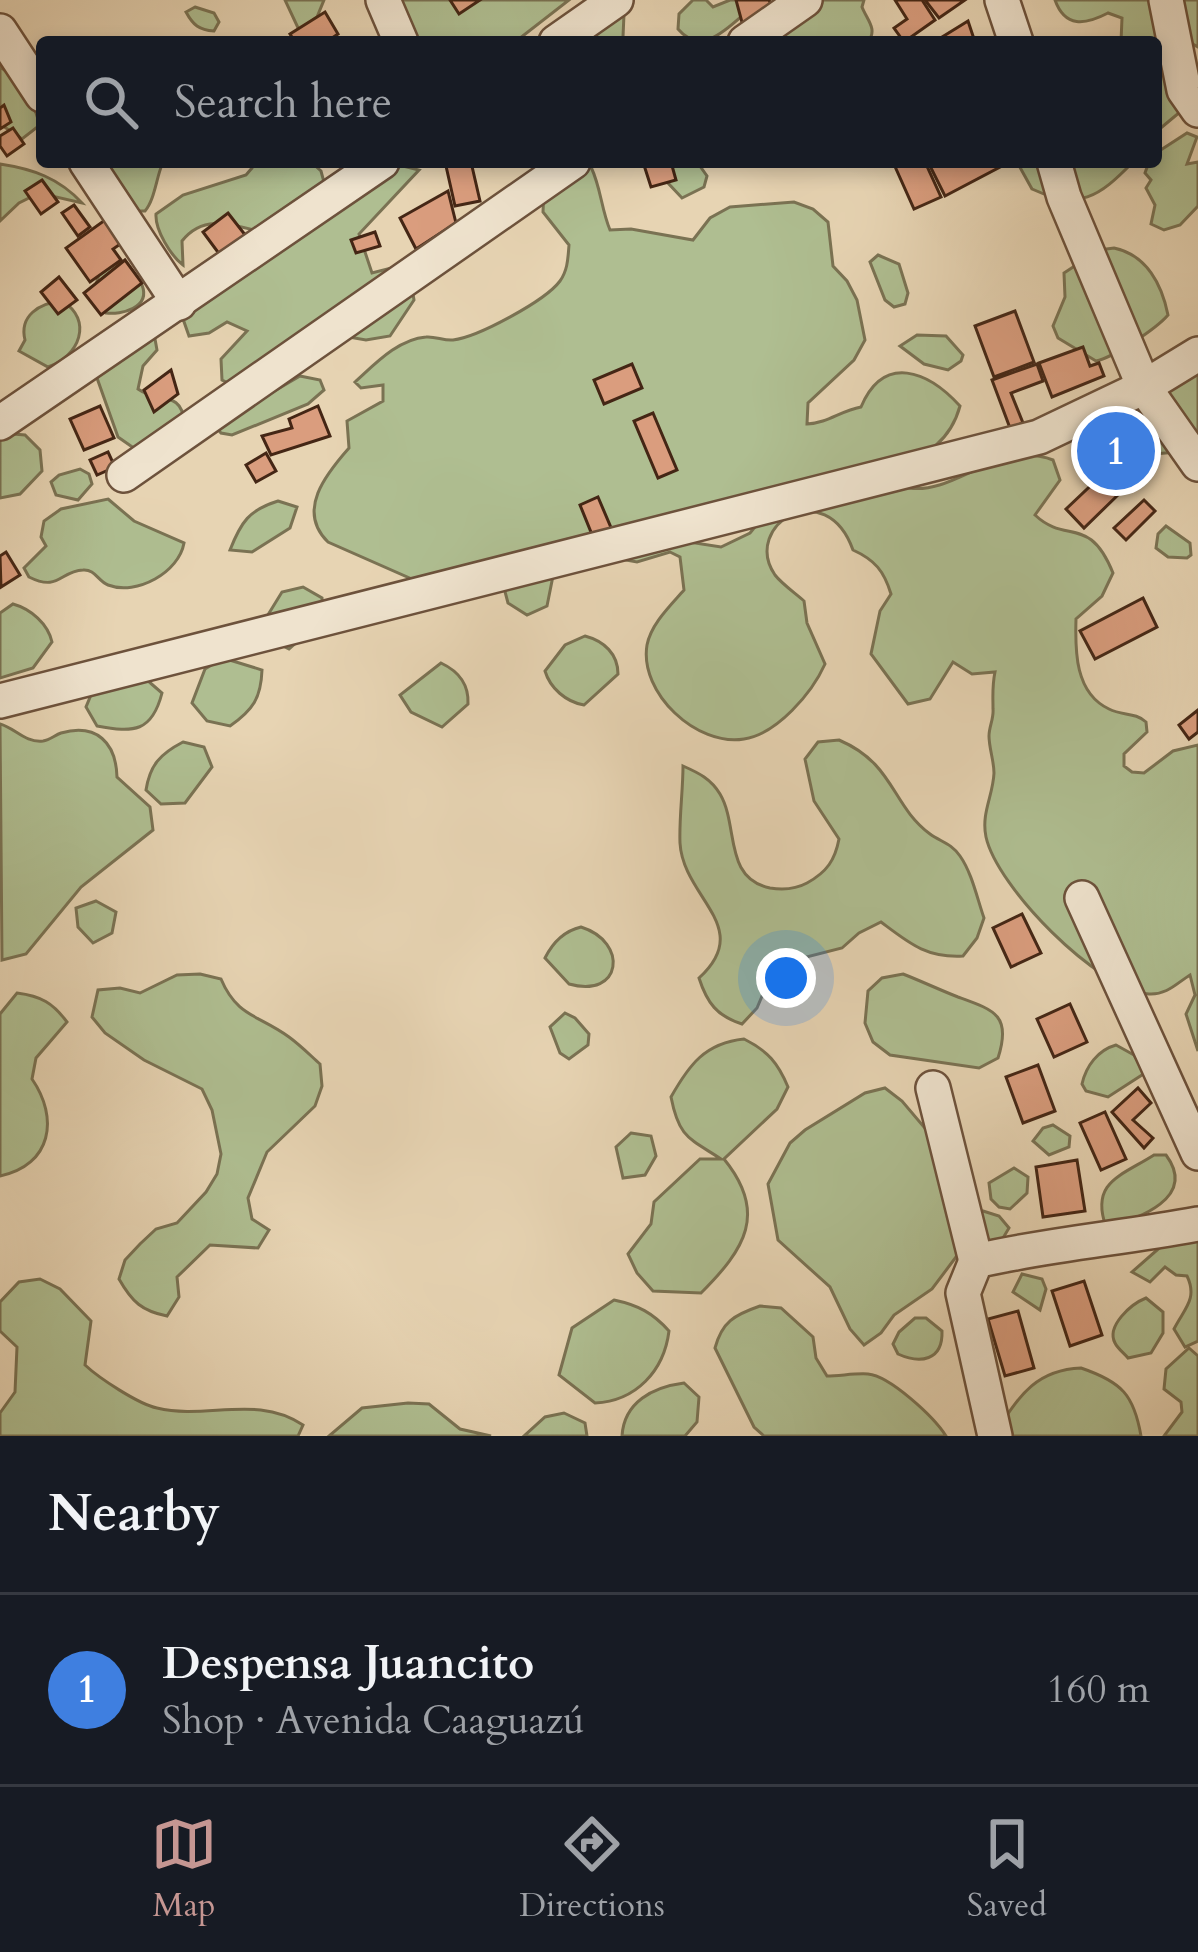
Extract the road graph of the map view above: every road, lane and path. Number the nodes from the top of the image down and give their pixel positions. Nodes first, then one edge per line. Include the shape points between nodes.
1 (383, 0) edge
2 (616, 0) edge
3 (805, 0) edge
4 (1002, 0) edge
5 (1166, 0) edge
6 (0, 31) edge
7 (398, 36) edge
8 (565, 36) edge
9 (754, 36) edge
10 (1014, 36) edge
11 (36, 85) edge
12 (1198, 110) edge
13 (90, 168) edge
14 (373, 168) edge
15 (564, 168) edge
16 (1056, 168) edge
17 (179, 303) junction
18 (1198, 353) edge
19 (1144, 387) junction
20 (0, 423) edge
21 (1198, 464) edge
22 (124, 475) dead end
23 (0, 701) edge
24 (1082, 898) dead end
25 (933, 1088) dead end
26 (1198, 1153) edge
27 (1198, 1224) edge
28 (976, 1261) junction
29 (995, 1436) edge

1 - 7 street
2 - 8 street
3 - 9 street
4 - 10 street
5 - 12 street via 1184,90
6 - 11 street
13 - 17 street
14 - 17 street
15 - 22 street
16 - 19 street
17 - 20 street
18 - 19 street
19 - 21 street
19 - 23 street via 1039,436
24 - 26 street
25 - 28 street
27 - 28 street
28 - 29 street via 963,1293

